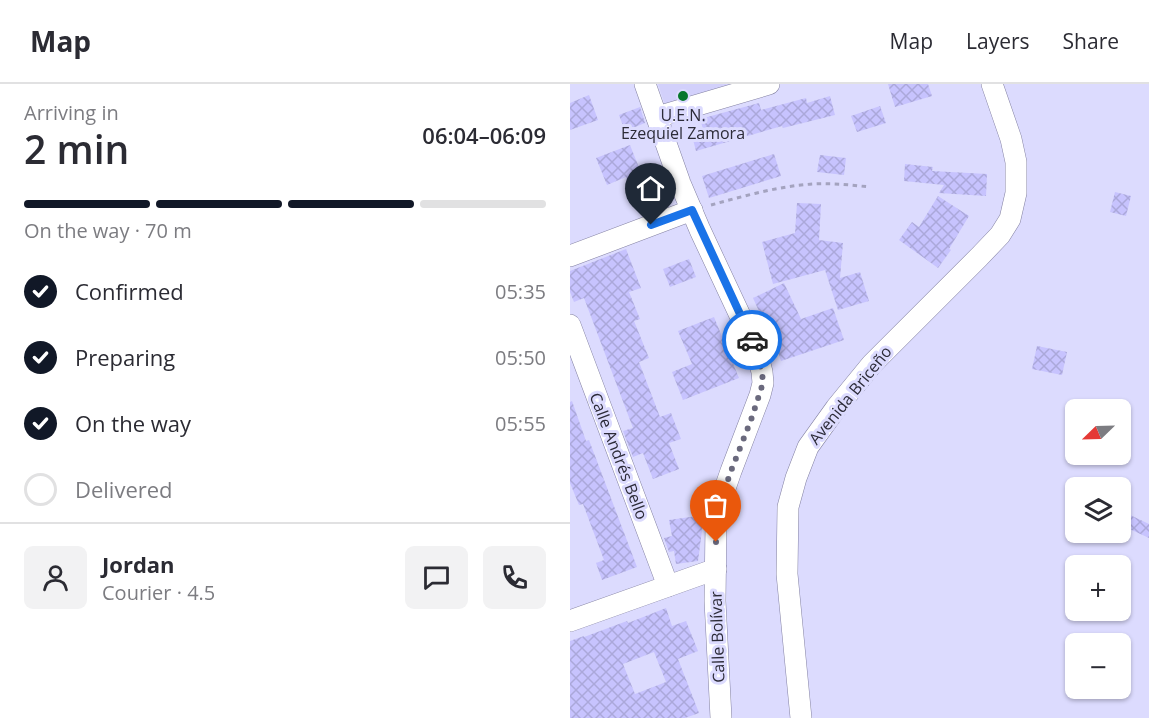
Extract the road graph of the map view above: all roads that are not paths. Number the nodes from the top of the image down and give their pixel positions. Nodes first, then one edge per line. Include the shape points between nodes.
1 (645, 84) edge
2 (769, 84) edge
3 (992, 84) edge
4 (657, 117) junction
5 (692, 210) junction
6 (570, 256) edge
7 (570, 326) edge
8 (716, 569) junction
9 (668, 586) junction
10 (570, 621) edge
11 (721, 718) edge
12 (801, 718) edge

1 - 4 street, Calle Bolívar
2 - 4 street
3 - 12 street, Avenida Briceño via 1016,162 1016,193 1010,219 1000,235 865,372 808,447 796,478 788,507 787,574
4 - 5 street, Calle Bolívar
5 - 6 street
5 - 8 street, Calle Bolívar via 751,339 763,383 716,523
7 - 9 street, Calle Andrés Bello
8 - 9 street
8 - 11 street, Calle Bolívar
9 - 10 street

